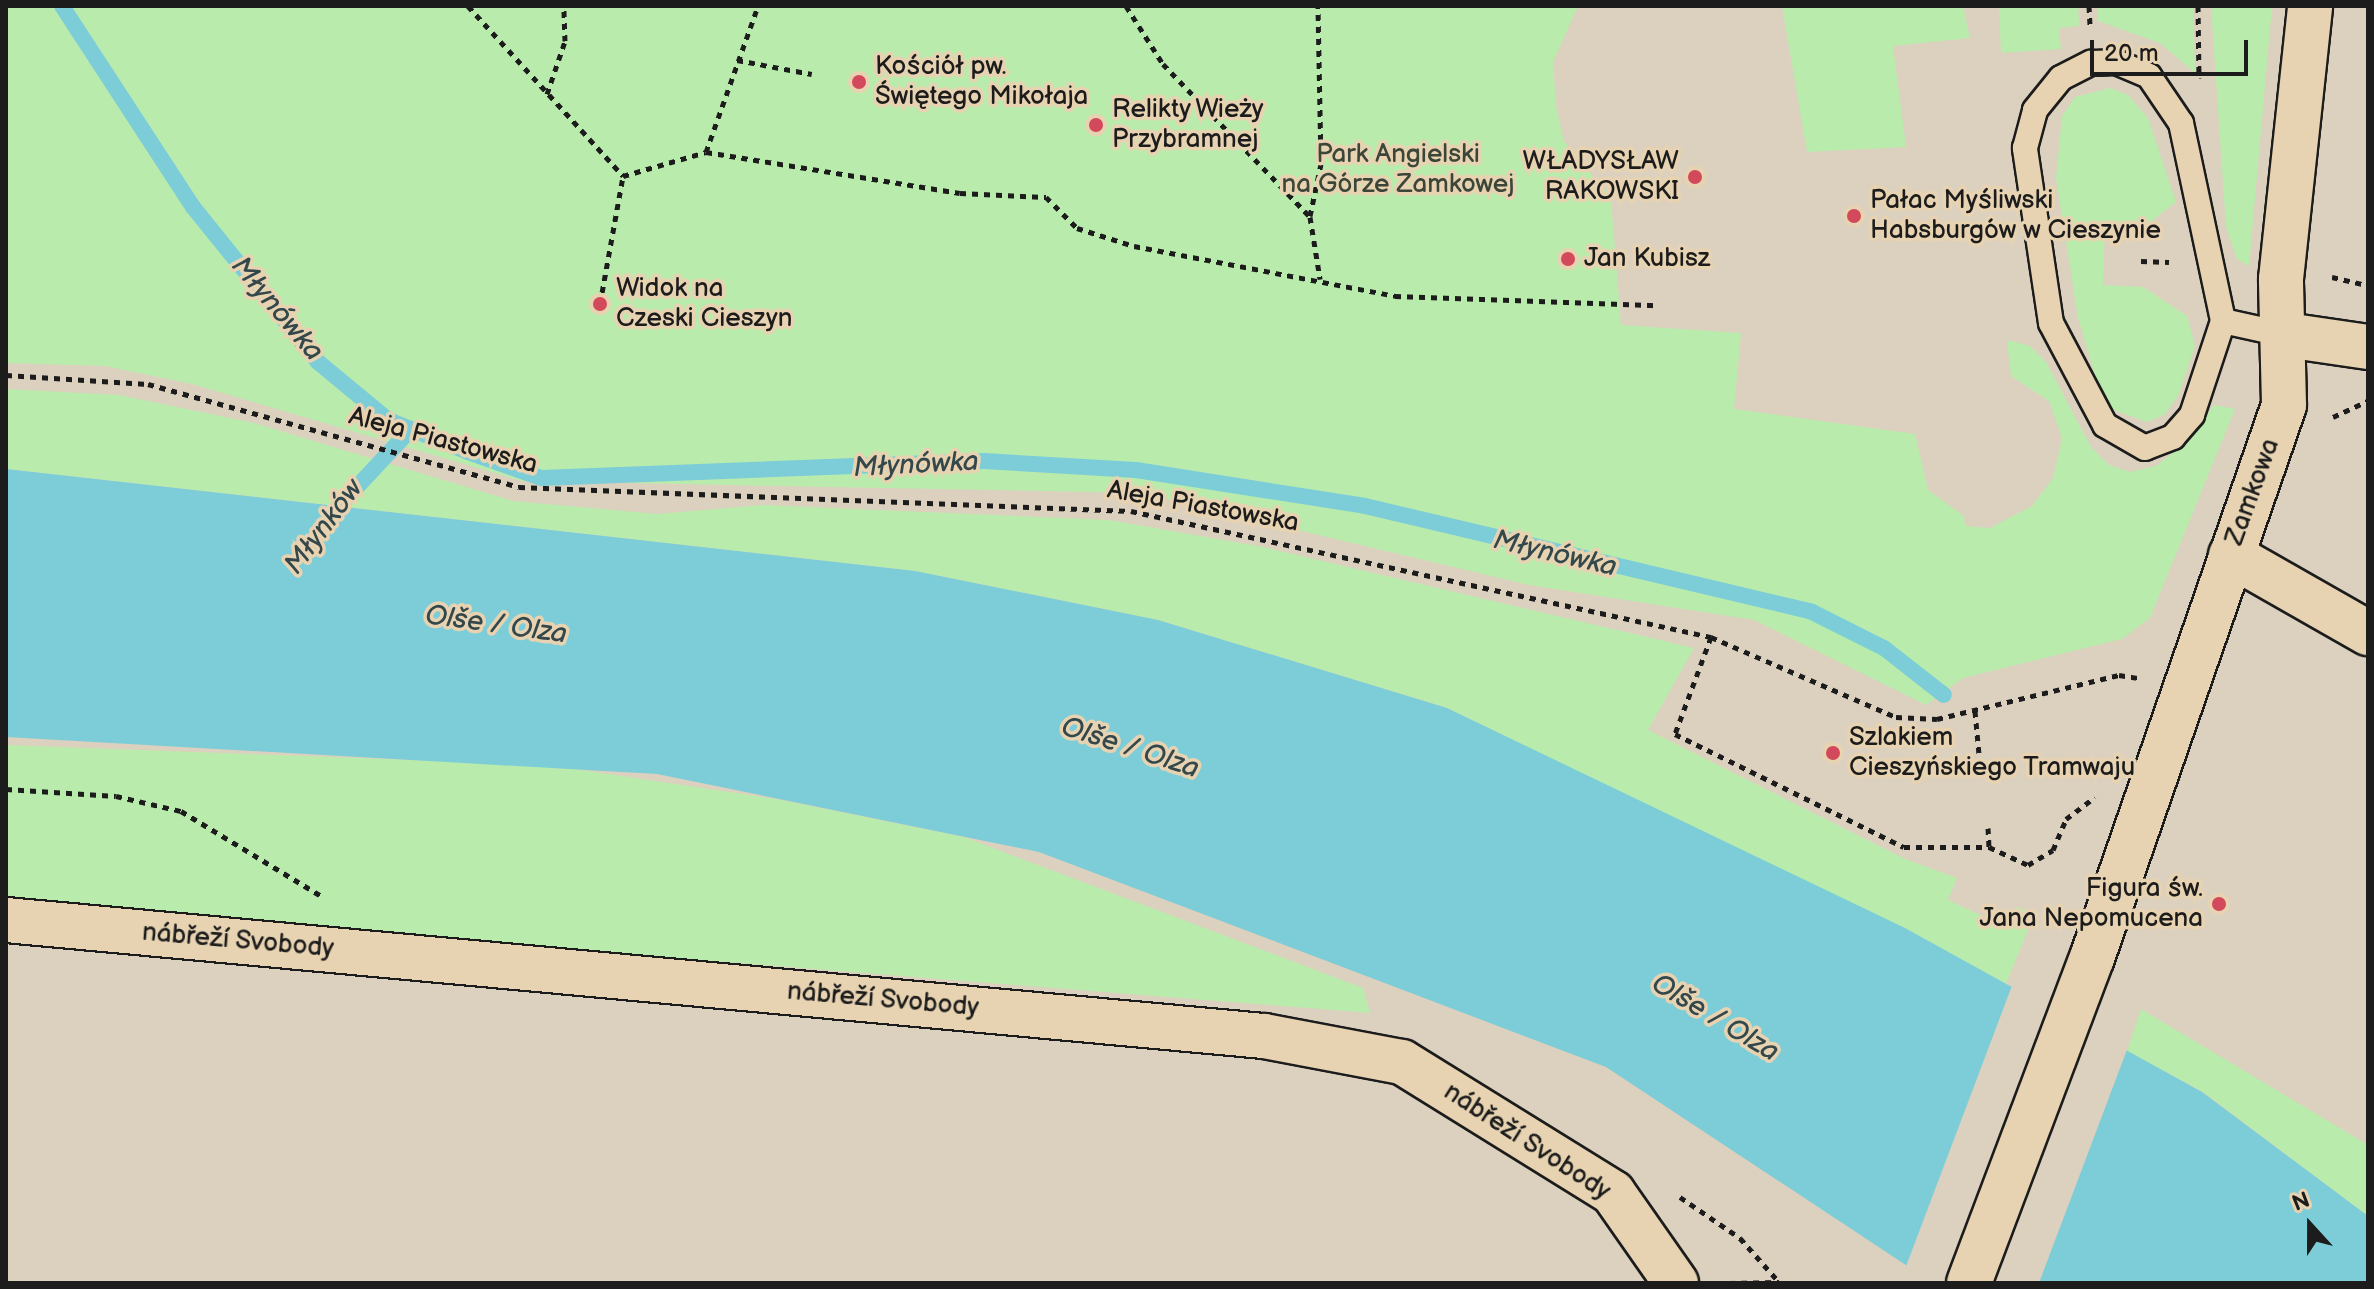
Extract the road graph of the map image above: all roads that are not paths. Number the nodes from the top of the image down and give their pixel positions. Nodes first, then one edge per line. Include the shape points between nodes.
1 (2310, 6) edge
2 (2223, 321) junction
3 (2286, 335) junction
4 (2368, 347) edge
5 (2231, 555) junction
6 (2368, 633) edge
7 (6, 920) edge
8 (1676, 1283) edge
9 (1969, 1283) edge

1 - 3 street, Zamkowa via 2281,279
2 - 2 lane via 2186,138 2164,91 2126,65 2076,68 2035,110 2026,162 2051,323 2105,425 2145,448 2173,437 2192,415
2 - 3 lane
3 - 4 street
3 - 5 street, Zamkowa via 2284,405
5 - 6 street
5 - 9 street, Zamkowa via 2092,958
7 - 8 street, nábřeží Svobody via 1264,1036 1402,1062 1613,1193

